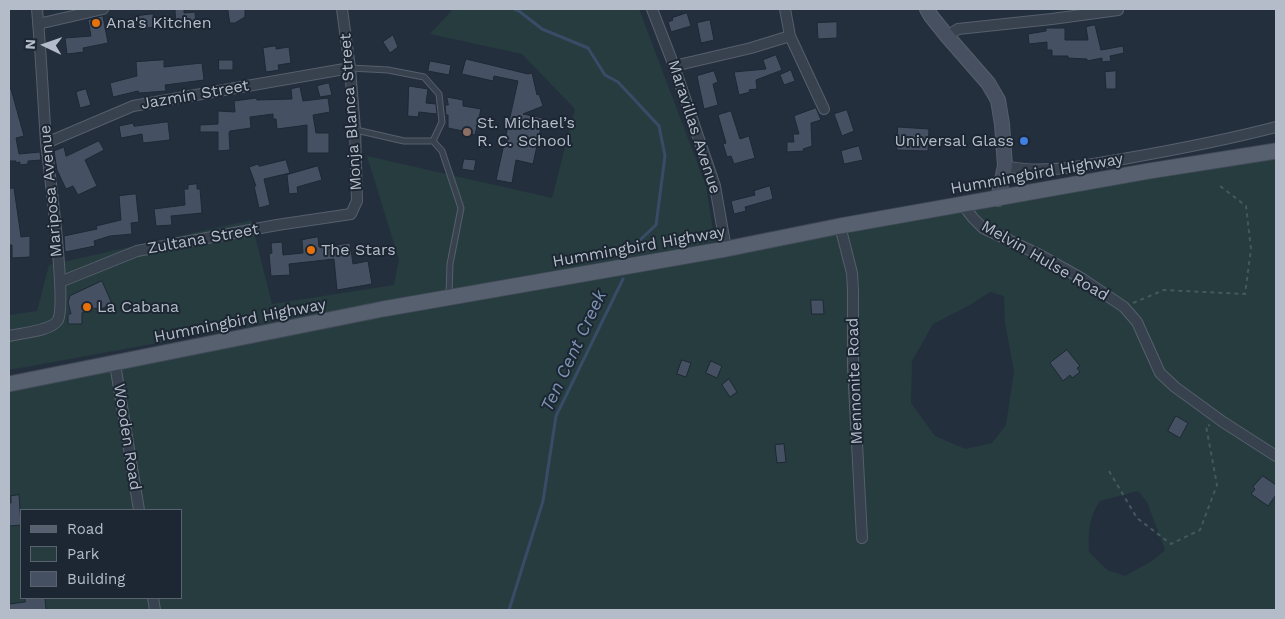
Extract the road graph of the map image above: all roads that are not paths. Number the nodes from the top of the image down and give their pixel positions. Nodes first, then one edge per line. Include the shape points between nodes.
1 (37, 9) edge
2 (103, 9) edge
3 (342, 9) edge
4 (652, 9) edge
5 (785, 9) edge
6 (927, 9) edge
7 (1118, 10) edge
8 (1051, 14) edge
9 (38, 24) junction
10 (790, 36) junction
11 (946, 36) junction
12 (674, 66) junction
13 (350, 68) junction
14 (824, 109) dead end
15 (1276, 126) edge
16 (355, 130) junction
17 (433, 141) junction
18 (46, 143) junction
19 (1276, 151) edge
20 (1005, 166) junction
21 (998, 199) junction
22 (963, 205) junction
23 (351, 214) joint
24 (840, 226) junction
25 (726, 249) junction
26 (60, 282) junction
27 (448, 299) junction
28 (9, 336) edge
29 (114, 364) junction
30 (9, 384) edge
31 (1276, 456) edge
32 (139, 509) edge
33 (862, 538) dead end

1 - 9 street, Mariposa Avenue
2 - 9 street
3 - 13 street, Monja Blanca Street
4 - 12 street, Maravillas Avenue
5 - 10 street
6 - 11 street
7 - 8 street
8 - 11 street via 958,28
9 - 18 street, Mariposa Avenue
10 - 12 street
10 - 14 street
11 - 20 street via 988,83 998,100
12 - 25 street, Maravillas Avenue via 715,186
13 - 16 street, Monja Blanca Street
13 - 17 lane via 388,70 424,77 439,94 442,122
13 - 18 street, Jazmín Street via 133,106
15 - 20 street via 1160,153 1067,169 1021,170
16 - 17 lane via 404,141
16 - 23 street, Monja Blanca Street via 358,201
17 - 27 lane via 442,151 461,208 450,264
18 - 26 street, Mariposa Avenue
19 - 21 main road, Hummingbird Highway
20 - 21 street
21 - 22 main road, Hummingbird Highway
22 - 24 main road, Hummingbird Highway
22 - 31 street, Melvin Hulse Road via 983,228 1040,254 1124,307 1136,322 1160,374 1223,422
23 - 26 street, Zultana Street via 137,251
24 - 25 main road, Hummingbird Highway
24 - 33 street, Mennonite Road via 852,273 853,367
25 - 27 main road, Hummingbird Highway
26 - 28 street, Mariposa Avenue via 57,322 51,327
27 - 29 main road, Hummingbird Highway
29 - 30 main road, Hummingbird Highway
29 - 32 street, Wooden Road

